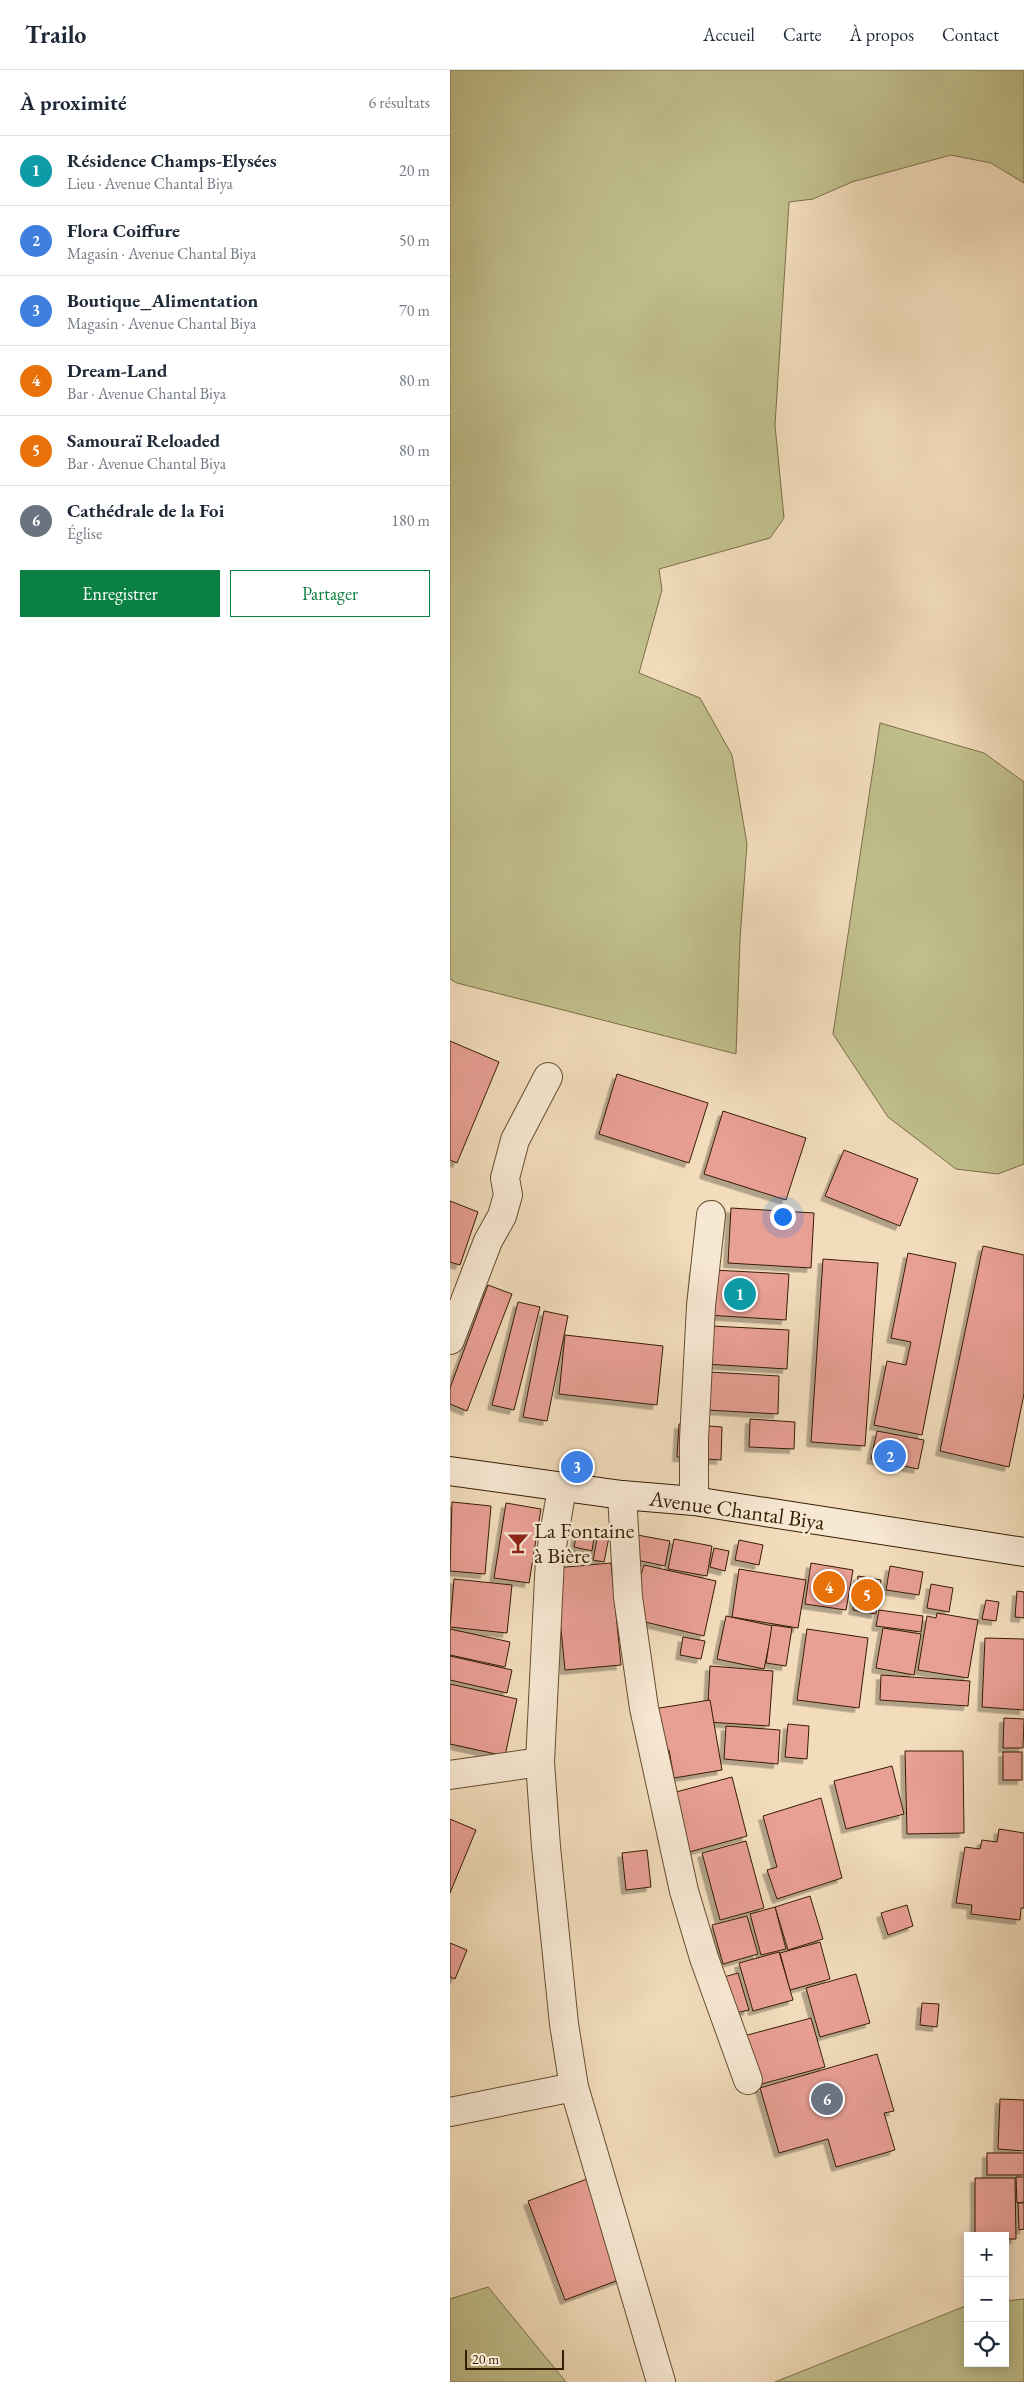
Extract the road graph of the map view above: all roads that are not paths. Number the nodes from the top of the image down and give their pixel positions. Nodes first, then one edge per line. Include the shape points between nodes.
1 (548, 1077) dead end
2 (711, 1216) dead end
3 (450, 1340) edge
4 (450, 1471) edge
5 (562, 1488) junction
6 (622, 1495) junction
7 (694, 1501) junction
8 (1024, 1552) edge
9 (540, 1762) junction
10 (450, 1775) edge
11 (748, 2080) dead end
12 (574, 2087) junction
13 (450, 2112) edge
14 (661, 2382) edge

1 - 3 street via 515,1140 505,1178 508,1195 502,1216 488,1241
2 - 7 street via 701,1306
4 - 5 street, Avenue Chantal Biya
5 - 6 street, Avenue Chantal Biya
5 - 9 street via 550,1558
6 - 7 street, Avenue Chantal Biya
6 - 11 street via 628,1597 644,1708 684,1891 704,1958
7 - 8 street, Avenue Chantal Biya
9 - 10 street
9 - 12 street via 564,2024
12 - 13 street
12 - 14 street

